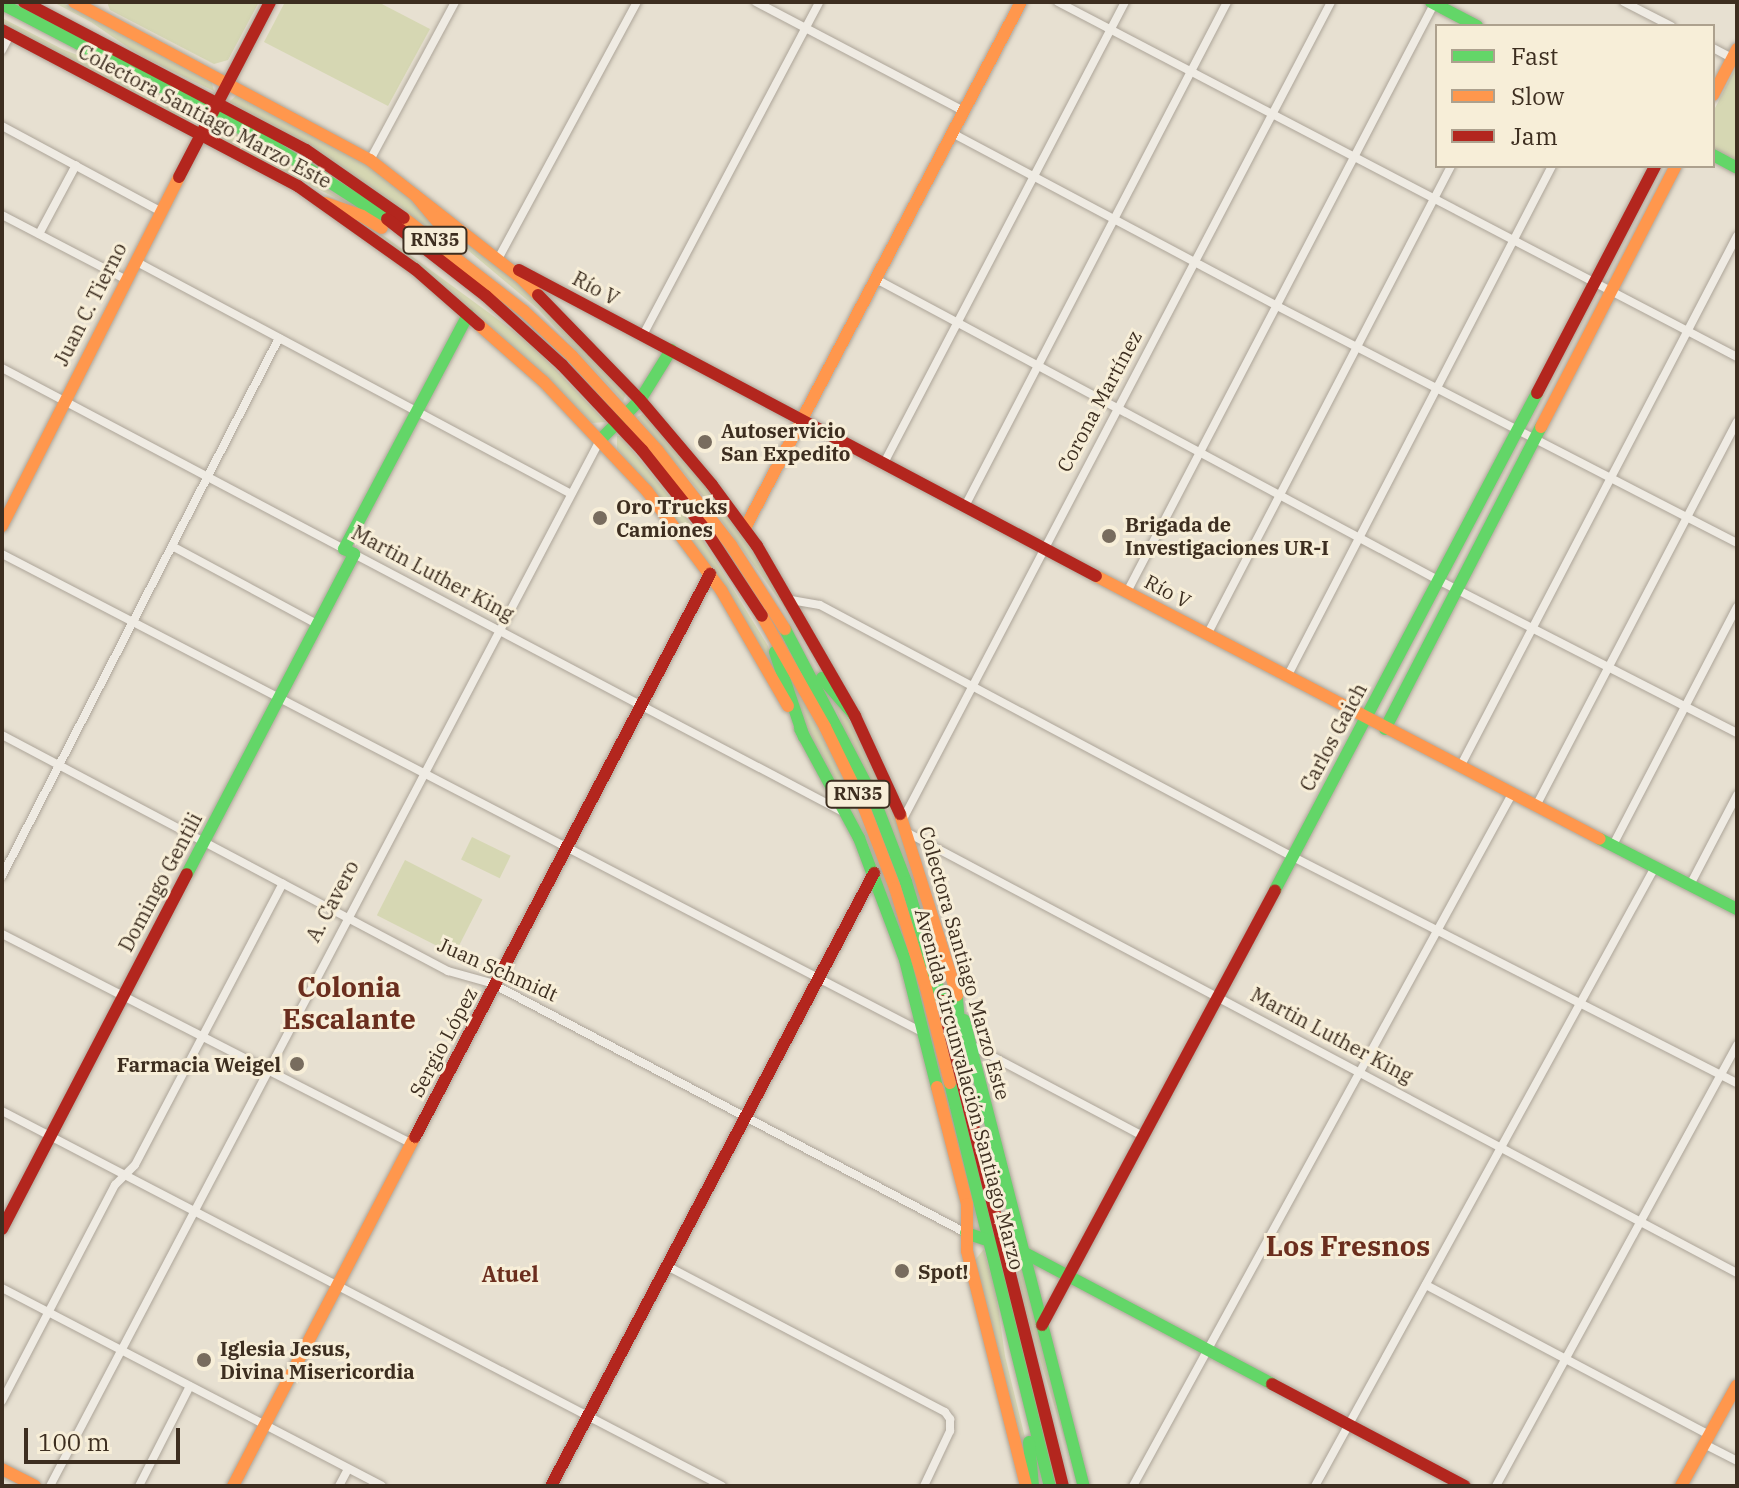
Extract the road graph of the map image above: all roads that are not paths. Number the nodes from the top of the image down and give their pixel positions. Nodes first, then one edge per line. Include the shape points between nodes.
1 (24, 2) edge
2 (45, 2) edge
3 (270, 2) edge
4 (455, 2) edge
5 (637, 2) edge
6 (756, 2) edge
7 (819, 2) edge
8 (1021, 2) edge
9 (1058, 2) edge
10 (1125, 2) edge
11 (1227, 2) edge
12 (1331, 2) edge
13 (1624, 2) edge
14 (1432, 3) edge
15 (2, 4) edge
16 (83, 4) edge
17 (2, 14) edge
18 (1473, 24) edge
19 (1667, 24) edge
20 (806, 28) junction
21 (1110, 29) junction
22 (6, 32) edge
23 (1715, 49) edge
24 (2, 50) edge
25 (1735, 54) edge
26 (141, 63) junction
27 (129, 70) junction
28 (1191, 72) junction
29 (227, 82) junction
30 (1715, 91) edge
31 (214, 107) junction
32 (964, 111) junction
33 (1272, 114) junction
34 (2, 126) edge
35 (952, 133) junction
36 (199, 135) junction
37 (1715, 156) edge
38 (1354, 157) junction
39 (370, 160) junction
40 (76, 165) junction
41 (1450, 168) edge
42 (1551, 168) edge
43 (1654, 168) edge
44 (1675, 168) edge
45 (1737, 168) edge
46 (1034, 176) junction
47 (415, 195) junction
48 (1434, 198) junction
49 (325, 203) junction
50 (160, 211) junction
51 (2, 215) edge
52 (1114, 219) junction
53 (39, 234) junction
54 (1737, 236) edge
55 (1513, 240) junction
56 (498, 259) junction
57 (135, 261) junction
58 (1195, 262) junction
59 (125, 279) junction
60 (876, 279) junction
61 (1594, 282) junction
62 (1611, 291) junction
63 (1277, 306) junction
64 (502, 309) junction
65 (468, 315) junction
66 (957, 322) junction
67 (1688, 331) junction
68 (643, 335) junction
69 (279, 338) junction
70 (1357, 347) junction
71 (671, 350) junction
72 (1737, 357) edge
73 (1038, 366) junction
74 (2, 368) edge
75 (584, 369) junction
76 (1437, 388) junction
77 (640, 400) junction
78 (65, 401) junction
79 (1118, 408) junction
80 (417, 411) junction
81 (621, 418) junction
82 (802, 419) junction
83 (1737, 422) edge
84 (1517, 430) junction
85 (1535, 439) junction
86 (600, 440) junction
87 (1200, 452) junction
88 (884, 463) junction
89 (208, 477) junction
90 (1611, 478) junction
91 (571, 494) junction
92 (1280, 495) junction
93 (965, 506) junction
94 (1687, 517) junction
95 (2, 526) edge
96 (745, 528) junction
97 (1359, 537) junction
98 (712, 539) junction
99 (1737, 543) edge
100 (172, 546) junction
101 (1045, 548) junction
102 (349, 551) junction
103 (2, 554) edge
104 (710, 574) junction
105 (1438, 580) junction
106 (760, 588) junction
107 (1457, 588) junction
108 (1127, 592) junction
109 (791, 600) junction
110 (1737, 607) edge
111 (133, 622) junction
112 (317, 624) junction
113 (1533, 628) junction
114 (499, 630) junction
115 (1207, 635) junction
116 (1609, 667) junction
117 (1287, 677) junction
118 (972, 686) junction
119 (279, 697) junction
120 (641, 706) junction
121 (1685, 707) junction
122 (855, 716) junction
123 (1366, 719) junction
124 (1385, 729) junction
125 (1737, 733) edge
126 (2, 735) edge
127 (804, 737) junction
128 (59, 765) junction
129 (1460, 767) junction
130 (423, 772) junction
131 (1512, 794) junction
132 (1737, 795) edge
133 (1536, 806) junction
134 (846, 814) junction
135 (903, 819) junction
136 (908, 833) junction
137 (204, 841) junction
138 (1613, 845) junction
139 (567, 847) junction
140 (1293, 857) junction
141 (1655, 867) junction
142 (874, 873) junction
143 (2, 876) edge
144 (283, 883) junction
145 (1690, 885) junction
146 (1737, 909) edge
147 (346, 917) junction
148 (1437, 930) junction
149 (2, 934) edge
150 (819, 978) junction
151 (495, 985) junction
152 (956, 988) junction
153 (123, 996) junction
154 (1217, 997) junction
155 (1581, 1003) junction
156 (924, 1033) junction
157 (202, 1037) junction
158 (970, 1045) junction
159 (1737, 1045) edge
160 (267, 1070) junction
161 (1359, 1072) junction
162 (1721, 1075) junction
163 (1737, 1083) edge
164 (2, 1111) edge
165 (746, 1117) junction
166 (50, 1136) junction
167 (1143, 1136) junction
168 (412, 1144) junction
169 (1501, 1147) junction
170 (125, 1175) junction
171 (989, 1189) junction
172 (194, 1210) junction
173 (1640, 1221) junction
174 (2, 1229) edge
175 (966, 1233) junction
176 (989, 1240) junction
177 (1003, 1244) junction
178 (1023, 1252) junction
179 (667, 1266) junction
180 (1737, 1273) edge
181 (1068, 1276) junction
182 (338, 1285) junction
183 (1426, 1285) junction
184 (2, 1288) edge
185 (1005, 1303) junction
186 (49, 1313) junction
187 (1022, 1322) junction
188 (1042, 1325) junction
189 (1206, 1349) junction
190 (121, 1350) junction
191 (1565, 1359) junction
192 (1737, 1385) edge
193 (190, 1386) junction
194 (2, 1401) edge
195 (588, 1416) junction
196 (1349, 1424) junction
197 (264, 1425) junction
198 (1707, 1440) junction
199 (1737, 1461) edge
200 (2, 1469) edge
201 (348, 1469) junction
202 (35, 1486) edge
203 (50, 1486) edge
204 (139, 1486) edge
205 (233, 1486) edge
206 (339, 1486) edge
207 (382, 1486) edge
208 (551, 1486) edge
209 (722, 1486) edge
210 (924, 1486) edge
211 (1026, 1486) edge
212 (1033, 1486) edge
213 (1050, 1486) edge
214 (1063, 1486) edge
215 (1076, 1486) edge
216 (1084, 1486) edge
217 (1133, 1486) edge
218 (1315, 1486) edge
219 (1465, 1486) edge
220 (1496, 1486) edge
221 (1681, 1486) edge

1 - 26 main road, Avenida Circunvalación Santiago Marzo / RN35
2 - 26 main road
3 - 29 main road, Juan C. Tierno
4 - 39 street
5 - 56 street
6 - 20 street
7 - 20 street
8 - 32 main road
9 - 21 street
10 - 21 street
11 - 28 street
12 - 33 street, Corona Martínez
13 - 19 street
14 - 18 main road
14 - 38 street
15 - 27 main road, Avenida Circunvalación Santiago Marzo / RN35
16 - 29 main road, Colectora Santiago Marzo Este
17 - 27 main road
20 - 32 street
20 - 68 street
21 - 28 street
21 - 46 street
22 - 24 street
22 - 36 main road, Colectora Santiago Marzo Este
23 - 25 street
25 - 30 main road
26 - 31 main road, Avenida Circunvalación Santiago Marzo / RN35
27 - 31 main road, Avenida Circunvalación Santiago Marzo / RN35
28 - 33 street
28 - 52 street
29 - 31 main road, Juan C. Tierno
29 - 39 main road, Colectora Santiago Marzo Este
31 - 36 main road, Juan C. Tierno
31 - 64 main road, Avenida Circunvalación Santiago Marzo / RN35 via 336,184
31 - 75 main road, Avenida Circunvalación Santiago Marzo / RN35 via 306,150 412,223 524,311
32 - 35 main road
33 - 38 street
33 - 58 street, Corona Martínez
34 - 40 street
35 - 46 street
35 - 60 main road
36 - 49 main road, Colectora Santiago Marzo Este
36 - 50 main road, Juan C. Tierno
37 - 45 main road
38 - 48 street
38 - 63 street
39 - 47 main road, Colectora Santiago Marzo Este
40 - 50 street
40 - 53 street
41 - 48 street
42 - 55 street
43 - 61 main road, Carlos Gaich
44 - 62 main road, Carlos Gaich
46 - 52 street
46 - 66 street
47 - 56 main road, Colectora Santiago Marzo Este
47 - 75 main road via 459,248 532,309
48 - 55 street
48 - 70 street
49 - 64 main road via 369,219 463,289
49 - 65 main road, Colectora Santiago Marzo Este
50 - 57 main road, Juan C. Tierno
51 - 53 street
52 - 58 street
52 - 73 street
53 - 59 street
54 - 67 street
55 - 61 street
55 - 76 street
56 - 68 main road, Río V
56 - 77 main road, Colectora Santiago Marzo Este
57 - 59 main road, Juan C. Tierno
57 - 69 street
58 - 63 street
58 - 79 street, Corona Martínez
59 - 78 main road, Juan C. Tierno
60 - 66 street
60 - 82 main road
61 - 62 street
61 - 84 main road, Carlos Gaich
62 - 67 street
62 - 85 main road, Carlos Gaich
63 - 70 street
63 - 87 street
64 - 81 main road, Avenida Circunvalación Santiago Marzo / RN35
65 - 80 main road, Domingo Gentili
65 - 86 main road, Colectora Santiago Marzo Este
66 - 73 street
66 - 88 street
67 - 72 street
67 - 90 street
68 - 71 main road, Río V
69 - 80 street
69 - 89 street
70 - 76 street
70 - 92 street
71 - 77 main road, A. Cavero
71 - 82 main road, Río V
73 - 79 street
73 - 93 street
74 - 78 street, Martin Luther King
75 - 81 main road, Avenida Circunvalación Santiago Marzo / RN35
76 - 84 street
76 - 97 street
77 - 81 main road, A. Cavero
77 - 96 main road, Colectora Santiago Marzo Este
78 - 89 street, Martin Luther King
78 - 95 main road, Juan C. Tierno
79 - 87 street
79 - 101 street, Corona Martínez
80 - 91 street
80 - 102 main road, Domingo Gentili
81 - 86 main road, A. Cavero
81 - 98 main road, Avenida Circunvalación Santiago Marzo / RN35
81 - 106 main road, Avenida Circunvalación Santiago Marzo / RN35 via 693,494
82 - 88 main road, Río V
82 - 96 main road
83 - 94 street
84 - 85 street
84 - 105 main road, Carlos Gaich
85 - 90 street
85 - 107 main road, Carlos Gaich
86 - 91 street, A. Cavero
86 - 104 main road, Colectora Santiago Marzo Este
87 - 92 street
87 - 108 street
88 - 93 main road, Río V
89 - 100 street
89 - 102 street, Martin Luther King
90 - 94 street
90 - 113 street
91 - 114 street, A. Cavero
92 - 97 street
92 - 115 street
93 - 101 main road, Río V
94 - 99 street
94 - 116 street
96 - 109 main road, Colectora Santiago Marzo Este
97 - 105 street
97 - 117 street
98 - 127 main road via 729,578 774,649
98 - 176 main road, Avenida Circunvalación Santiago Marzo / RN35 via 818,714 873,831 924,979
100 - 111 street
100 - 112 street
101 - 108 main road, Río V
101 - 118 street, Corona Martínez
102 - 112 main road, Domingo Gentili
102 - 114 street, Martin Luther King
103 - 111 street
104 - 120 main road, Sergio López
104 - 127 main road, Colectora Santiago Marzo Este
105 - 107 street
105 - 123 main road, Carlos Gaich
106 - 122 main road via 785,614 826,684
106 - 171 main road, Avenida Circunvalación Santiago Marzo / RN35 via 841,730 896,854 938,984
107 - 113 street
107 - 124 main road, Carlos Gaich
108 - 115 main road, Río V
109 - 118 street via 820,605
109 - 122 main road, Colectora Santiago Marzo Este
110 - 121 street
111 - 119 street
111 - 128 street
112 - 119 main road, Domingo Gentili
113 - 116 street
113 - 129 street
114 - 120 street, Martin Luther King
114 - 130 street, A. Cavero
115 - 117 main road, Río V
116 - 121 street
116 - 133 street
117 - 123 main road, Río V
118 - 135 street, Corona Martínez
118 - 140 street
119 - 130 street
119 - 137 main road, Domingo Gentili
120 - 134 street, Martin Luther King
120 - 139 main road, Sergio López
121 - 125 street
121 - 138 street
122 - 135 main road, Colectora Santiago Marzo Este
123 - 124 main road, Río V
123 - 140 main road, Carlos Gaich
124 - 129 main road, Río V
126 - 128 street, Juan Schmidt
127 - 134 main road, Colectora Santiago Marzo Este
128 - 137 street, Juan Schmidt
128 - 143 street
129 - 131 main road, Río V
130 - 139 street
130 - 147 street, A. Cavero
131 - 133 main road, Río V
131 - 148 street
132 - 145 street
133 - 138 main road, Río V
134 - 142 main road, Colectora Santiago Marzo Este
135 - 136 main road, Colectora Santiago Marzo Este
136 - 152 main road, Colectora Santiago Marzo Este
136 - 154 street, Martin Luther King
137 - 144 street, Juan Schmidt
137 - 153 main road, Domingo Gentili
138 - 141 main road, Río V
139 - 150 street
139 - 151 main road, Sergio López
140 - 148 street
140 - 154 main road, Carlos Gaich
141 - 145 main road, Río V
141 - 155 street
142 - 150 main road
142 - 156 main road, Colectora Santiago Marzo Este via 896,929
144 - 147 street, Juan Schmidt
144 - 157 street
145 - 146 main road, Río V
147 - 151 street, Juan Schmidt via 448,971
147 - 160 street, A. Cavero
148 - 155 street
148 - 161 street
149 - 153 street
150 - 156 street
150 - 165 main road
151 - 165 street, Juan Schmidt
151 - 168 main road, Sergio López
152 - 158 main road, Colectora Santiago Marzo Este
152 - 171 main road via 959,1030 984,1131
153 - 157 street
153 - 166 main road, Domingo Gentili
154 - 161 street, Martin Luther King
154 - 167 main road, Carlos Gaich
155 - 162 street
155 - 169 street
156 - 175 main road, Colectora Santiago Marzo Este via 967,1204
157 - 160 street
157 - 170 street
158 - 167 street
158 - 178 main road, Colectora Santiago Marzo Este
159 - 162 street
160 - 168 street
160 - 172 street, A. Cavero
161 - 169 street, Martin Luther King
161 - 189 street
162 - 163 street
162 - 173 street
164 - 166 street
165 - 175 street, Juan Schmidt
165 - 179 main road
166 - 170 street
166 - 174 main road, Domingo Gentili
167 - 181 main road, Carlos Gaich
168 - 182 main road, Sergio López
169 - 173 street, Martin Luther King
169 - 183 street
170 - 172 street
170 - 186 street
171 - 177 main road, Avenida Circunvalación Santiago Marzo / RN35
172 - 182 street
172 - 190 street, A. Cavero
173 - 180 street, Martin Luther King
173 - 191 street
175 - 176 main road, Juan Schmidt
175 - 211 main road, Colectora Santiago Marzo Este
176 - 177 main road, Juan Schmidt
176 - 185 main road, Avenida Circunvalación Santiago Marzo / RN35
177 - 178 main road, Juan Schmidt
177 - 187 main road, Avenida Circunvalación Santiago Marzo / RN35
178 - 181 main road, Juan Schmidt
178 - 188 main road, Colectora Santiago Marzo Este
179 - 195 main road
179 - 210 street via 938,1407 950,1419 950,1431
181 - 188 main road, Carlos Gaich
181 - 189 main road, Juan Schmidt
182 - 195 street
182 - 197 main road, Sergio López
183 - 191 street
183 - 196 street
184 - 186 street
185 - 212 main road via 1008,1350 1031,1449
185 - 213 main road, Avenida Circunvalación Santiago Marzo / RN35
186 - 190 street
186 - 194 street
187 - 214 main road, Avenida Circunvalación Santiago Marzo / RN35
187 - 215 main road
188 - 216 main road, Colectora Santiago Marzo Este
189 - 196 main road, Juan Schmidt
189 - 217 street
190 - 193 street
190 - 203 street, A. Cavero
191 - 198 street
191 - 220 street
192 - 198 main road
193 - 197 street
193 - 204 street
195 - 208 main road
195 - 209 street
196 - 218 street
196 - 219 main road, Juan Schmidt
197 - 201 street
197 - 205 main road, Sergio López
198 - 199 street
198 - 221 main road
200 - 202 main road
201 - 206 street
201 - 207 street

